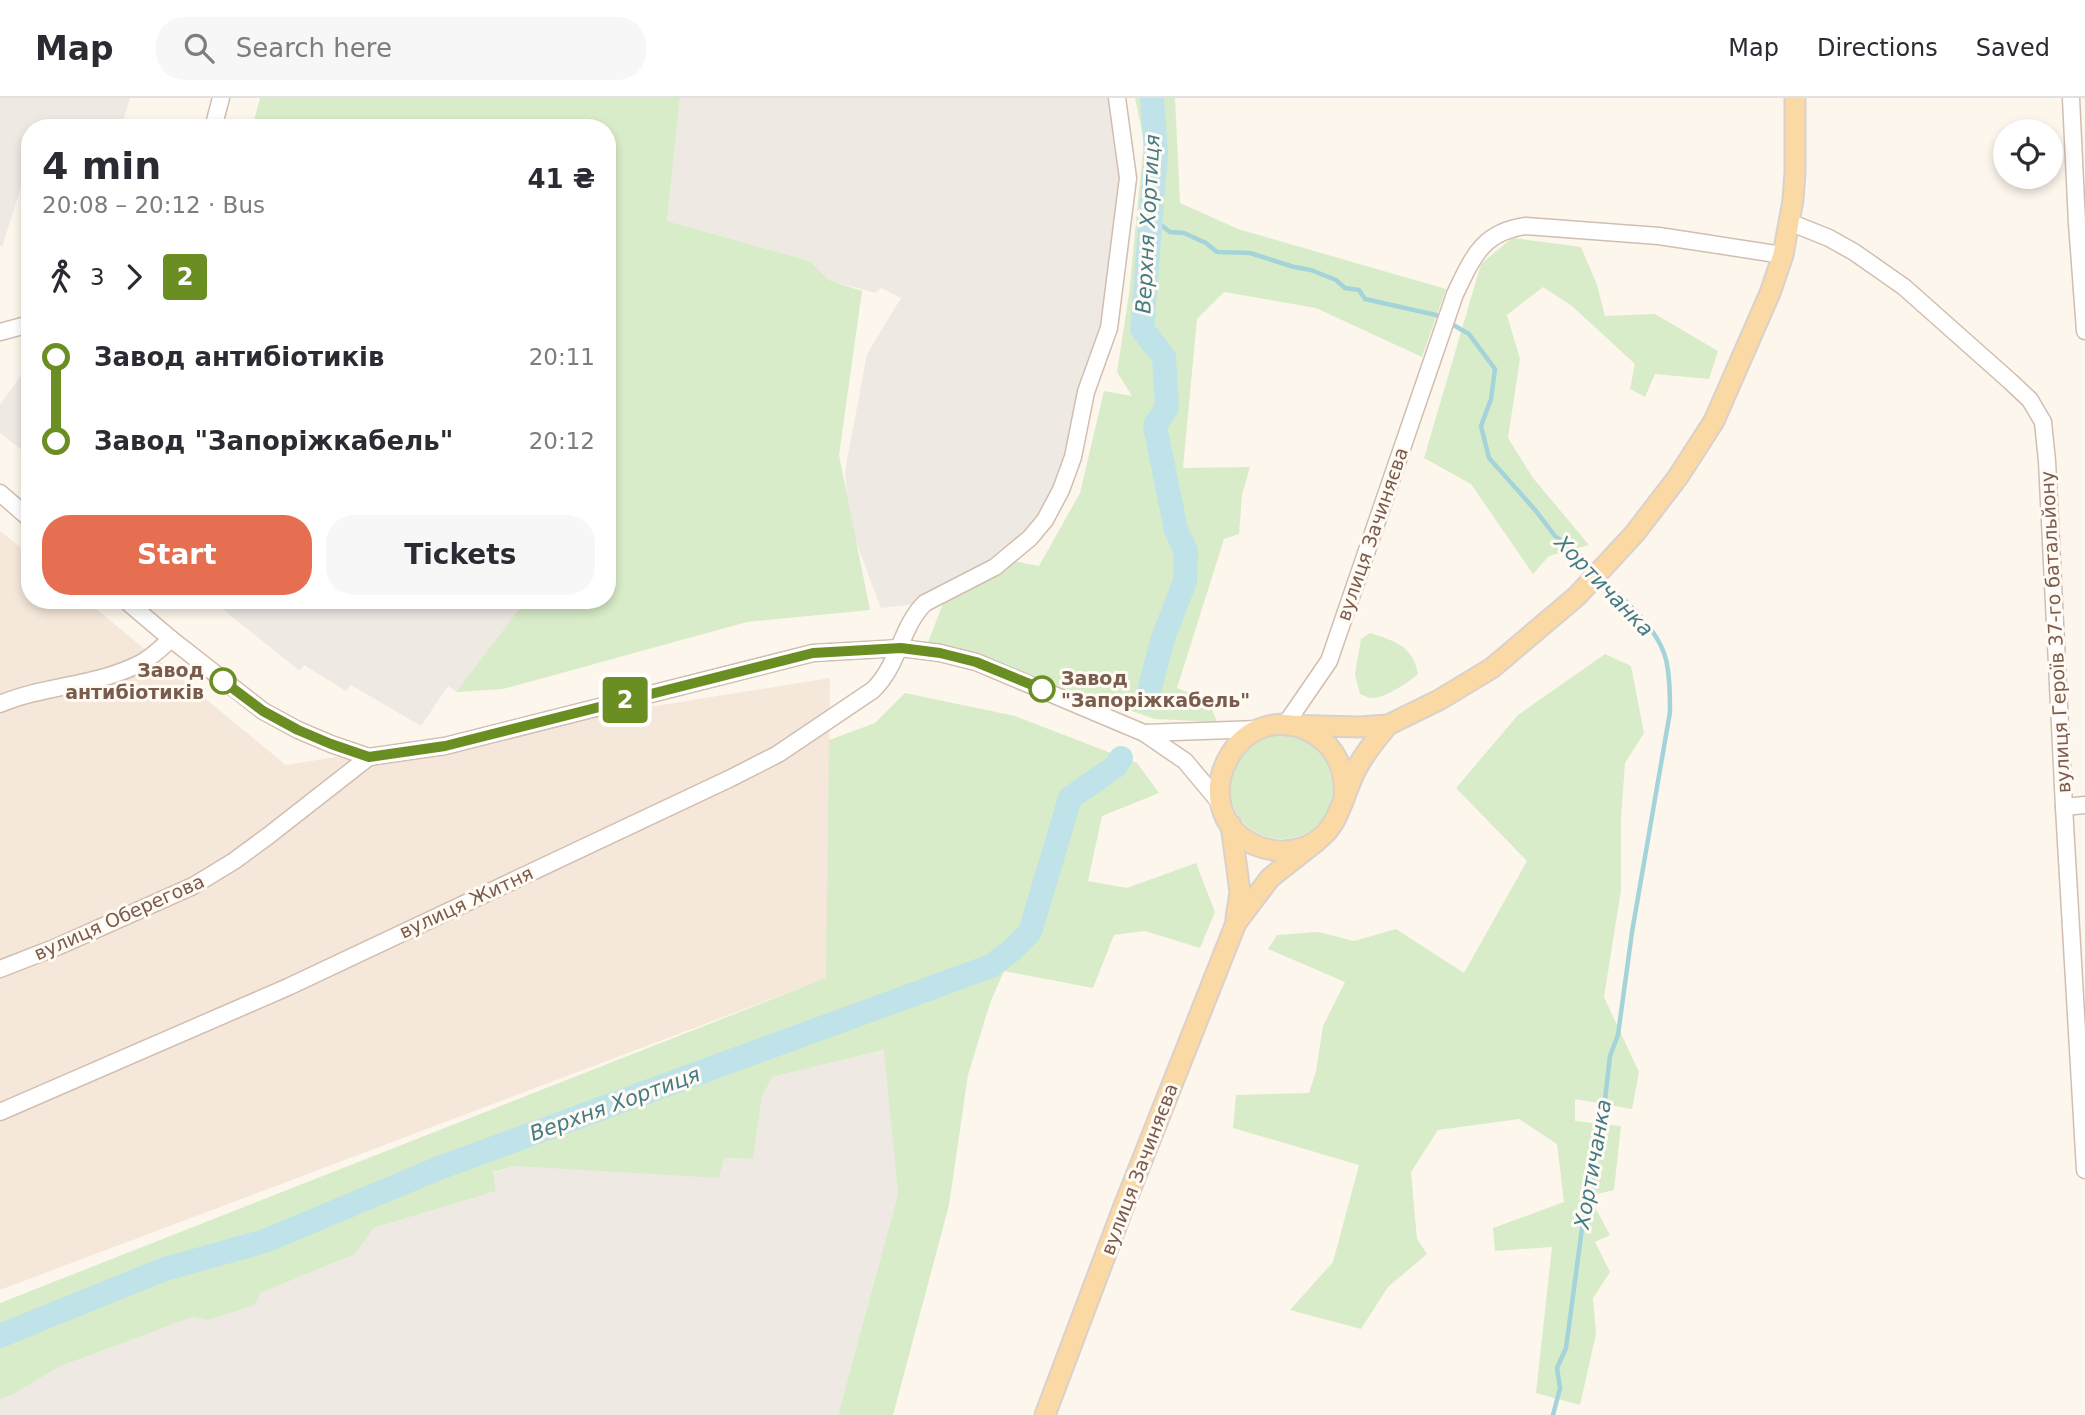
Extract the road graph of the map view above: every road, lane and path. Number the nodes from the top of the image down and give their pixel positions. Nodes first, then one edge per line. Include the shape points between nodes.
1 (221, 98) edge
2 (1117, 98) edge
3 (1795, 98) edge
4 (2071, 98) edge
5 (215, 119) edge
6 (1788, 222) junction
7 (1783, 255) junction
8 (21, 326) edge
9 (0, 331) edge
10 (2085, 331) edge
11 (0, 493) edge
12 (21, 511) edge
13 (136, 609) edge
14 (171, 639) junction
15 (901, 648) junction
16 (0, 704) edge
17 (1388, 724) junction
18 (1285, 726) junction
19 (1260, 729) junction
20 (1144, 733) junction
21 (369, 757) junction
22 (1344, 798) junction
23 (1221, 804) junction
24 (2085, 805) edge
25 (2064, 807) junction
26 (1231, 825) junction
27 (1317, 841) junction
28 (1236, 923) junction
29 (0, 969) edge
30 (0, 1112) edge
31 (2085, 1170) edge
32 (1045, 1415) edge

1 - 5 street
2 - 15 street, вулиця Житня via 1128,178 1109,328 1086,393 1061,490 1045,520 1004,559 925,603
3 - 6 main road via 1795,172
4 - 10 street
6 - 7 main road
6 - 25 street, вулиця Героїв 37-го батальйону via 1854,252 1904,287 2030,400 2043,422
7 - 17 main road via 1714,421 1678,477 1612,560 1492,668
7 - 18 street, вулиця Зачиняєва via 1659,236 1526,226 1498,233 1475,254 1455,294 1328,661
8 - 9 street
11 - 12 street
13 - 14 street
14 - 16 street via 126,669
14 - 21 street via 263,711
15 - 20 street via 976,662
15 - 21 street via 813,653 445,746
15 - 30 street, вулиця Житня via 873,690 778,754 288,987
17 - 18 main road
17 - 22 main road via 1357,767
18 - 19 main road
18 - 22 main road via 1311,732 1331,749 1343,772
19 - 20 street
19 - 23 main road via 1229,754 1220,778
20 - 23 street via 1185,761
21 - 29 street, вулиця Оберегова via 234,861 193,886
22 - 27 main road via 1335,822
23 - 26 main road
24 - 25 street
25 - 31 street, вулиця Героїв 37-го батальйону
26 - 27 main road via 1264,849 1291,850
26 - 28 main road via 1240,891
27 - 28 main road via 1270,878
28 - 32 main road, вулиця Зачиняєва

